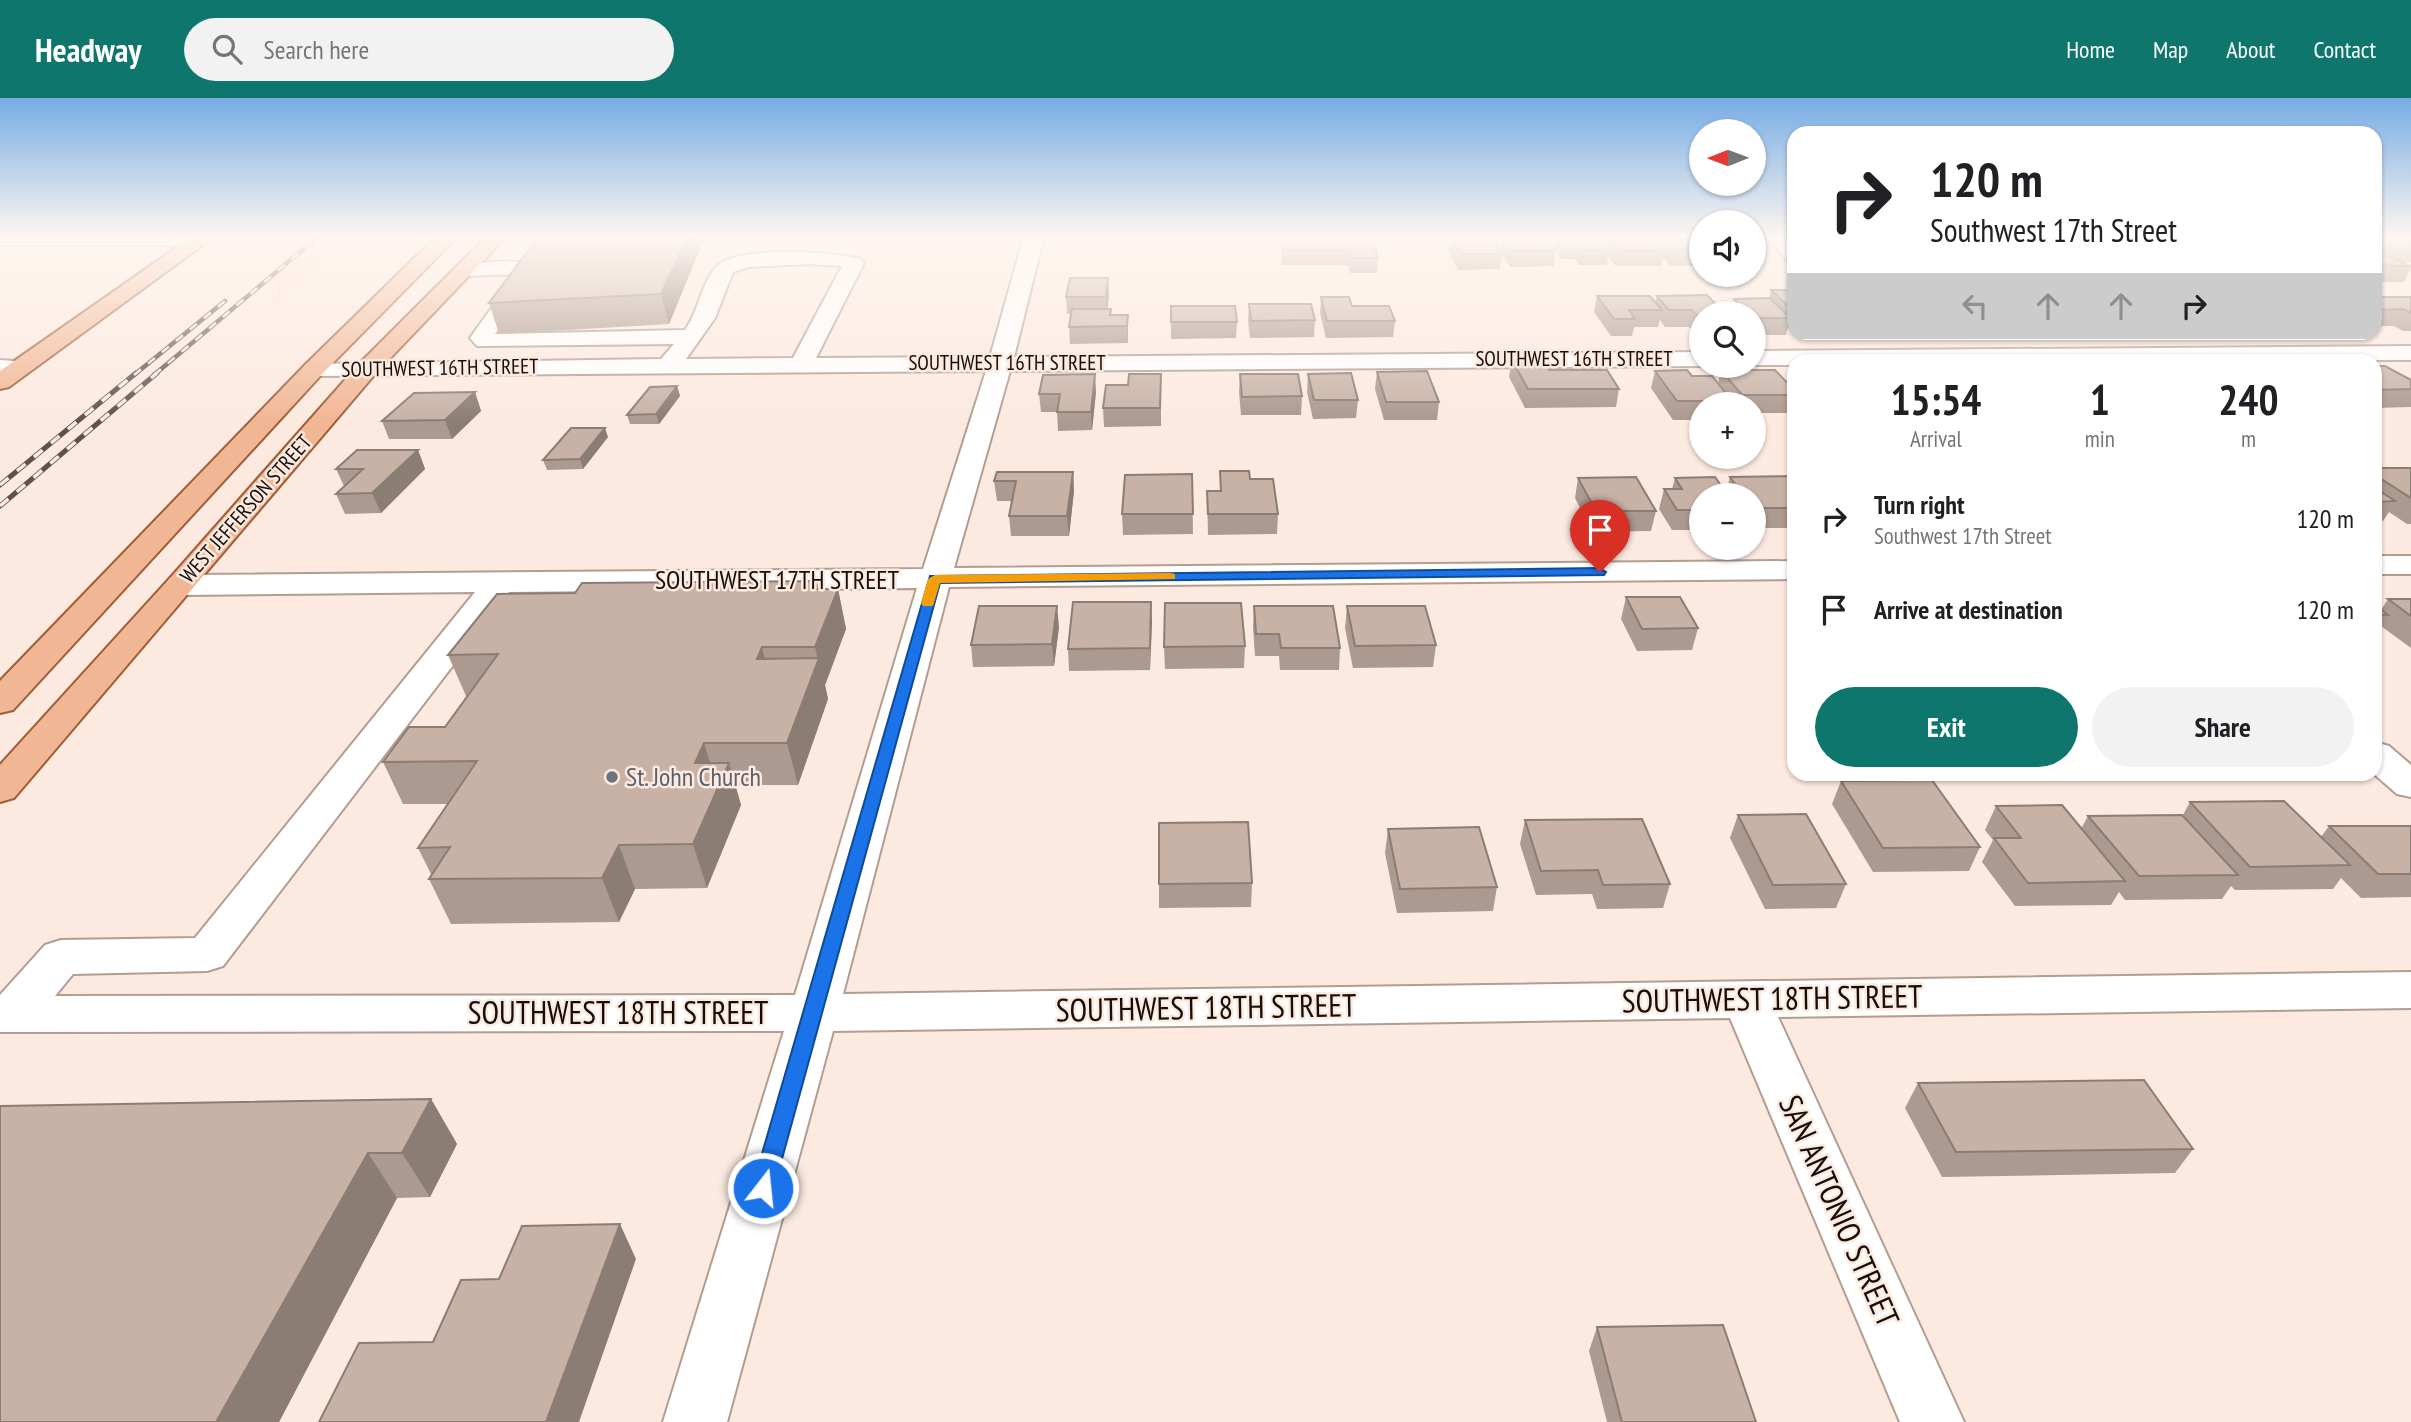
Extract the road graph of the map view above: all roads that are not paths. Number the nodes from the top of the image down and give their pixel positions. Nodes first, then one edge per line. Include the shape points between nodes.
1 (113, 298) edge
2 (386, 298) edge
3 (437, 298) edge
4 (510, 298) edge
5 (713, 298) edge
6 (836, 298) edge
7 (1017, 298) edge
8 (690, 337) junction
9 (1892, 340) edge
10 (485, 341) junction
11 (2411, 353) edge
12 (1907, 354) edge
13 (2328, 354) edge
14 (1766, 358) edge
15 (1787, 358) edge
16 (1689, 359) edge
17 (1000, 363) junction
18 (801, 365) junction
19 (668, 366) junction
20 (11, 367) edge
21 (457, 368) junction
22 (314, 369) junction
23 (367, 369) junction
24 (0, 382) edge
25 (2382, 565) edge
26 (2411, 565) edge
27 (1787, 570) edge
28 (935, 579) junction
29 (499, 582) junction
30 (181, 585) junction
31 (0, 702) edge
32 (2382, 760) edge
33 (2411, 785) edge
34 (0, 789) edge
35 (2411, 990) edge
36 (1746, 1000) junction
37 (814, 1013) junction
38 (6, 1014) edge
39 (695, 1422) edge
40 (1933, 1422) edge

1 - 20 main road
2 - 22 main road, WEST JEFFERSON STREET
3 - 23 main road, WEST JEFFERSON STREET
4 - 10 street via 481,338
5 - 8 street
6 - 18 street
7 - 17 street
8 - 10 street
8 - 19 street
9 - 12 street
10 - 21 street
11 - 13 street
14 - 15 street
16 - 17 street, SOUTHWEST 16TH STREET
17 - 18 street, SOUTHWEST 16TH STREET
17 - 28 street
18 - 19 street, SOUTHWEST 16TH STREET
19 - 21 street, SOUTHWEST 16TH STREET
20 - 24 main road
21 - 23 street, SOUTHWEST 16TH STREET
22 - 23 street, SOUTHWEST 16TH STREET
22 - 31 main road, WEST JEFFERSON STREET
23 - 30 main road, WEST JEFFERSON STREET
25 - 26 street
27 - 28 street, SOUTHWEST 17TH STREET
28 - 29 street, SOUTHWEST 17TH STREET
28 - 37 street
29 - 30 street, SOUTHWEST 17TH STREET
29 - 38 street via 207,954 61,957
30 - 34 main road, WEST JEFFERSON STREET
32 - 33 street
35 - 36 street, SOUTHWEST 18TH STREET
36 - 37 street, SOUTHWEST 18TH STREET
36 - 40 street, SAN ANTONIO STREET
37 - 38 street, SOUTHWEST 18TH STREET
37 - 39 street

